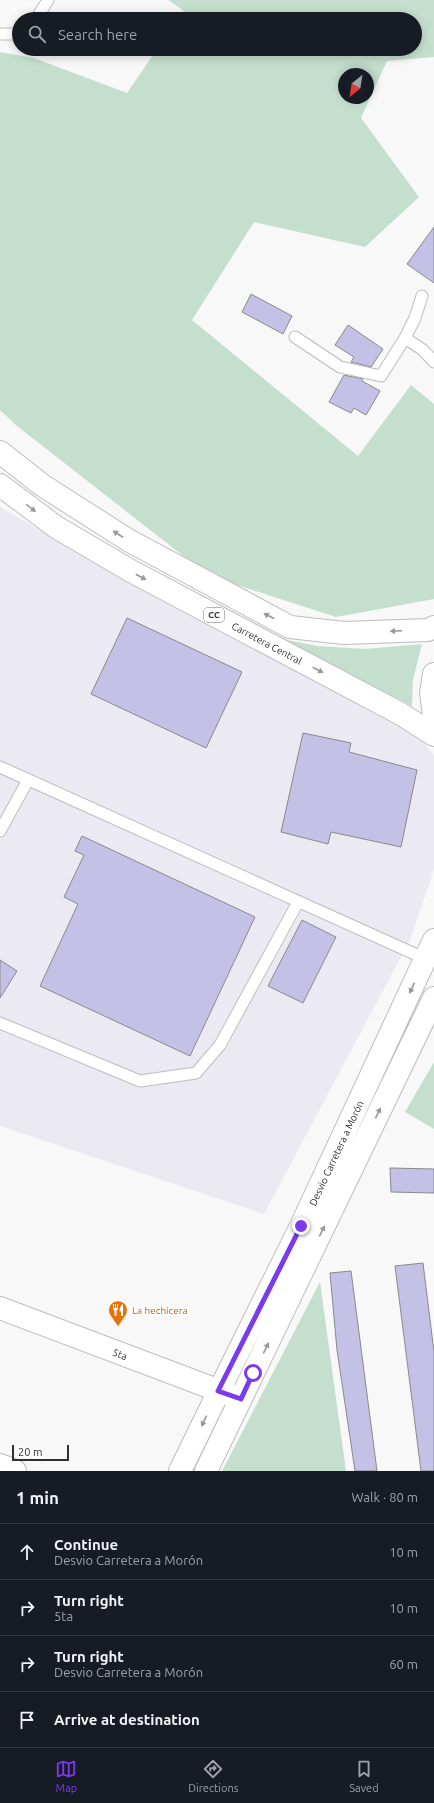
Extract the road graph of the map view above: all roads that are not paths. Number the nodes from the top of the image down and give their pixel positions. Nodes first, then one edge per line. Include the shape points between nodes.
1 (48, 0) edge
2 (40, 12) edge
3 (0, 34) edge
4 (12, 34) edge
5 (422, 296) dead end
6 (294, 337) dead end
7 (405, 338) junction
8 (434, 362) edge
9 (0, 452) edge
10 (0, 485) edge
11 (434, 627) edge
12 (434, 674) edge
13 (434, 715) edge
14 (434, 735) edge
15 (0, 767) edge
16 (28, 780) junction
17 (0, 831) edge
18 (298, 902) junction
19 (431, 954) edge
20 (434, 998) edge
21 (0, 1023) edge
22 (0, 1308) edge
23 (218, 1391) junction
24 (241, 1399) junction
25 (0, 1466) edge
26 (15, 1471) edge
27 (180, 1471) edge
28 (206, 1471) edge

1 - 2 lane
3 - 4 lane
5 - 7 lane
6 - 7 lane via 340,367 381,376
7 - 8 lane via 423,350
11 -> 9 main road, CC via 428,630 344,633 290,627 128,540 42,485
10 -> 14 main road, Carretera Central / CC via 56,527 131,571 401,714
12 - 13 main road via 431,693
15 - 16 lane
16 - 17 lane
16 - 18 lane
18 - 19 lane
18 - 21 lane via 220,1045 196,1073 140,1081
19 -> 23 main road, Desvio Carretera a Morón via 292,1247
24 -> 20 main road, Desvio Carretera a Morón
22 - 23 main road, 5ta
23 - 24 main road, 5ta
23 -> 27 main road, Desvio Carretera a Morón
24 - 28 main road, Desvio Carretera a Morón
25 - 26 main road

